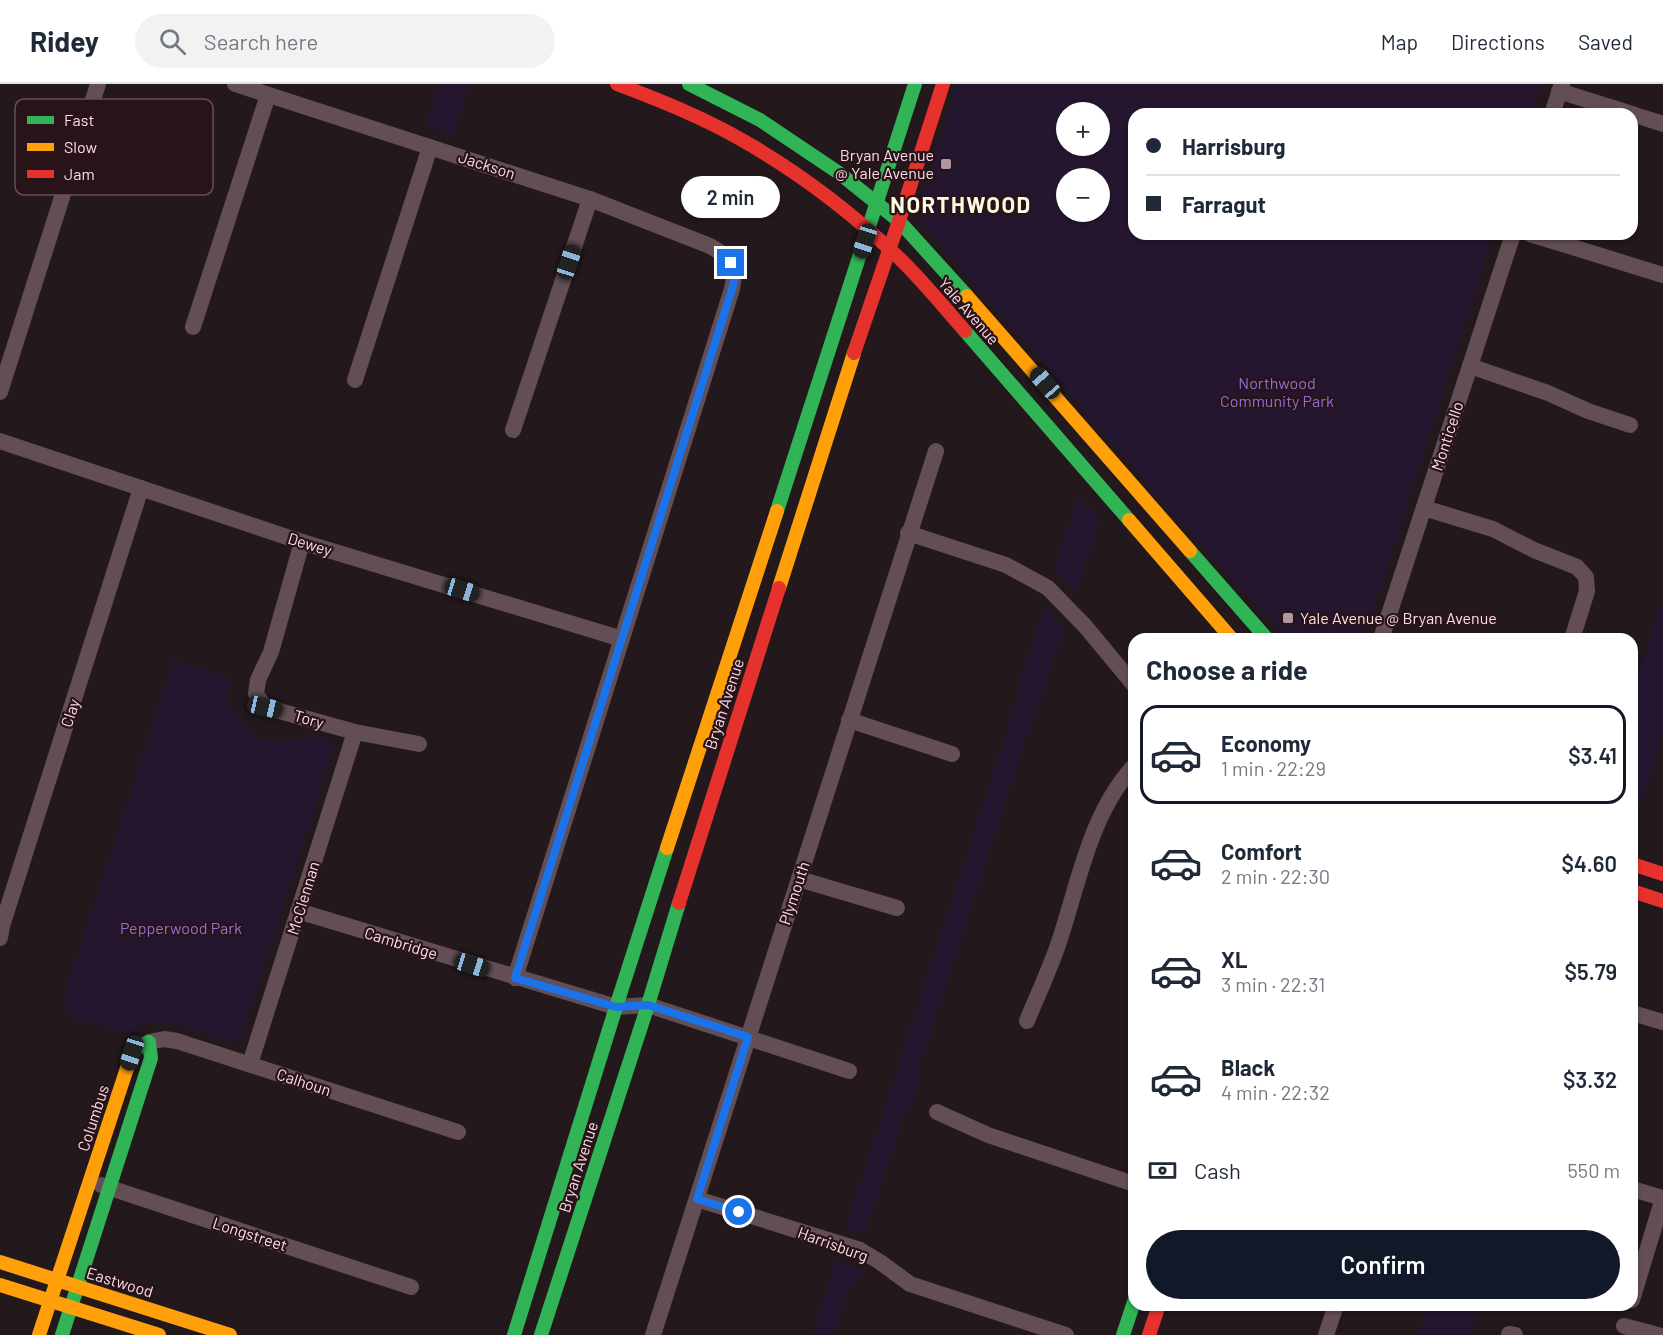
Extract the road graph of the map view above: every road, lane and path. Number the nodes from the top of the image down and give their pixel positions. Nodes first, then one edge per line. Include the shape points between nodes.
1 (98, 84) edge
2 (235, 84) edge
3 (617, 84) edge
4 (689, 84) edge
5 (915, 84) edge
6 (943, 84) edge
7 (1560, 88) edge
8 (268, 95) junction
9 (93, 99) edge
10 (1554, 108) edge
11 (1615, 108) edge
12 (1638, 116) edge
13 (1663, 124) edge
14 (430, 147) junction
15 (63, 195) edge
16 (590, 199) junction
17 (877, 203) junction
18 (899, 221) junction
19 (868, 229) junction
20 (1511, 240) edge
21 (1549, 240) edge
22 (890, 248) junction
23 (1663, 275) edge
24 (193, 327) dead end
25 (1470, 366) junction
26 (355, 380) dead end
27 (0, 392) edge
28 (1630, 425) dead end
29 (513, 430) dead end
30 (0, 441) edge
31 (936, 451) dead end
32 (141, 488) junction
33 (1424, 508) junction
34 (908, 533) junction
35 (302, 542) junction
36 (1227, 633) edge
37 (1263, 633) edge
38 (1383, 633) edge
39 (1574, 633) edge
40 (622, 639) junction
41 (1128, 678) edge
42 (849, 720) junction
43 (355, 732) junction
44 (419, 744) dead end
45 (952, 754) dead end
46 (1128, 773) edge
47 (1638, 866) edge
48 (1663, 874) edge
49 (799, 879) junction
50 (1638, 893) edge
51 (1663, 901) edge
52 (897, 908) dead end
53 (298, 911) junction
54 (0, 938) edge
55 (515, 978) junction
56 (648, 1005) junction
57 (616, 1007) junction
58 (1638, 1015) edge
59 (1027, 1021) dead end
60 (1663, 1022) edge
61 (748, 1037) junction
62 (149, 1042) junction
63 (250, 1064) junction
64 (849, 1071) dead end
65 (937, 1112) dead end
66 (458, 1132) dead end
67 (89, 1181) junction
68 (1128, 1182) edge
69 (110, 1188) junction
70 (1638, 1191) edge
71 (1663, 1198) edge
72 (697, 1199) junction
73 (0, 1262) edge
74 (57, 1280) junction
75 (1638, 1280) edge
76 (0, 1285) edge
77 (77, 1286) junction
78 (411, 1287) dead end
79 (50, 1300) junction
80 (70, 1307) junction
81 (1131, 1311) edge
82 (1157, 1311) edge
83 (1334, 1311) edge
84 (1628, 1311) edge
85 (1623, 1330) edge
86 (1509, 1334) edge
87 (39, 1335) edge
88 (62, 1335) edge
89 (159, 1335) edge
90 (230, 1335) edge
91 (514, 1335) edge
92 (541, 1335) edge
93 (653, 1335) edge
94 (1066, 1335) edge
95 (1123, 1335) edge
96 (1149, 1335) edge
97 (1326, 1335) edge
98 (1515, 1335) edge
99 (1658, 1335) edge

1 - 9 street
2 - 8 street, Jackson
3 - 19 main road, Yale Avenue via 665,102 744,141
4 - 17 main road, Yale Avenue via 760,120
5 - 17 main road, Bryan Avenue
6 - 18 main road, Bryan Avenue
7 - 10 street
7 - 11 street
8 - 14 street, Jackson
8 - 24 street
12 - 13 street
14 - 16 street, Jackson
14 - 26 street
15 - 27 street
16 - 29 street
16 - 40 street, Jackson via 710,246 723,253 735,276
17 - 18 main road, Yale Avenue
17 - 19 main road, Bryan Avenue
18 - 22 main road, Bryan Avenue
18 - 37 main road, Yale Avenue
19 - 22 main road, Yale Avenue
19 - 57 main road, Bryan Avenue
20 - 25 street, Monticello
21 - 23 street
22 - 36 main road, Yale Avenue
22 - 56 main road, Bryan Avenue via 846,375
25 - 28 street
25 - 33 street, Monticello
30 - 32 street, Dewey
31 - 34 street, Plymouth
32 - 35 street, Dewey
32 - 54 street, Clay
33 - 38 street, Monticello
33 - 39 street via 1493,530 1577,567 1586,577 1587,591
34 - 41 street via 1006,565 1048,588
34 - 42 street, Plymouth
35 - 40 street, Dewey
35 - 43 street, Tory via 256,694 265,707
40 - 55 street
42 - 45 street
42 - 49 street, Plymouth
43 - 44 street, Tory
43 - 53 street, McClennan
46 - 59 street via 1116,787 1094,831 1059,943
47 - 48 main road
49 - 52 street
49 - 61 street, Plymouth
50 - 51 main road
53 - 55 street, Cambridge
53 - 63 street, McClennan
55 - 57 street, Cambridge
56 - 57 street, Cambridge
56 - 61 street, Cambridge
56 - 92 main road, Bryan Avenue
57 - 91 main road, Bryan Avenue
58 - 60 street
61 - 64 street, Cambridge
61 - 72 street, Plymouth
62 - 63 street, Calhoun via 177,1041
62 - 67 main road, Columbus via 132,1053
62 - 69 main road via 152,1058
63 - 66 street, Calhoun
65 - 68 street via 988,1136
67 - 69 street, Longstreet
67 - 74 main road, Columbus
69 - 77 main road
69 - 78 street, Longstreet
70 - 71 street
71 - 75 street
72 - 93 street, Plymouth
72 - 94 street, Harrisburg via 860,1250 910,1284
73 - 74 main road, Eastwood
74 - 77 main road, Eastwood
74 - 79 main road, Columbus
76 - 79 main road
77 - 80 main road
77 - 90 main road, Eastwood
79 - 80 main road
79 - 87 main road, Columbus
80 - 88 main road
80 - 89 main road
81 - 95 main road
82 - 96 main road
83 - 97 street
84 - 85 street
85 - 99 street
86 - 98 street

